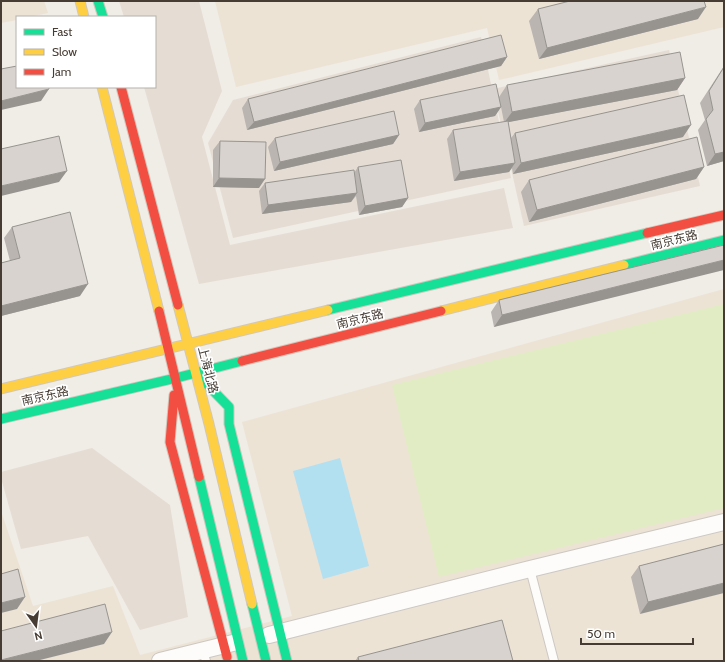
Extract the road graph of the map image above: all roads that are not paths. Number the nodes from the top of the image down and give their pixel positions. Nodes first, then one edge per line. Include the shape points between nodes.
1 (80, 1) edge
2 (98, 1) edge
3 (84, 16) edge
4 (102, 16) edge
5 (102, 88) edge
6 (121, 88) edge
7 (724, 215) edge
8 (724, 240) edge
9 (188, 343) junction
10 (168, 348) junction
11 (196, 372) junction
12 (176, 378) junction
13 (1, 389) edge
14 (1, 419) edge
15 (724, 522) edge
16 (530, 569) junction
17 (280, 632) junction
18 (260, 637) junction
19 (230, 650) edge
20 (205, 656) edge
21 (160, 661) edge
22 (243, 661) edge
23 (266, 661) edge
24 (287, 661) edge
25 (554, 661) edge

1 - 3 main road
2 - 4 main road
5 - 10 main road
6 - 9 main road, 上海北路
7 - 9 main road, 南京东路
8 - 11 main road, 南京东路
9 - 10 main road, 南京东路
9 - 11 main road, 上海北路
10 - 12 main road
10 - 13 main road, 南京东路
11 - 12 main road, 南京东路
11 - 17 main road via 229,407 229,424
11 - 18 main road, 上海北路
12 - 14 main road, 南京东路
12 - 19 main road
12 - 19 main road via 170,442
15 - 16 street
16 - 17 street
16 - 25 lane
17 - 18 street
17 - 24 main road
18 - 19 street
18 - 23 main road, 上海北路
19 - 20 street
19 - 22 main road
20 - 21 street

